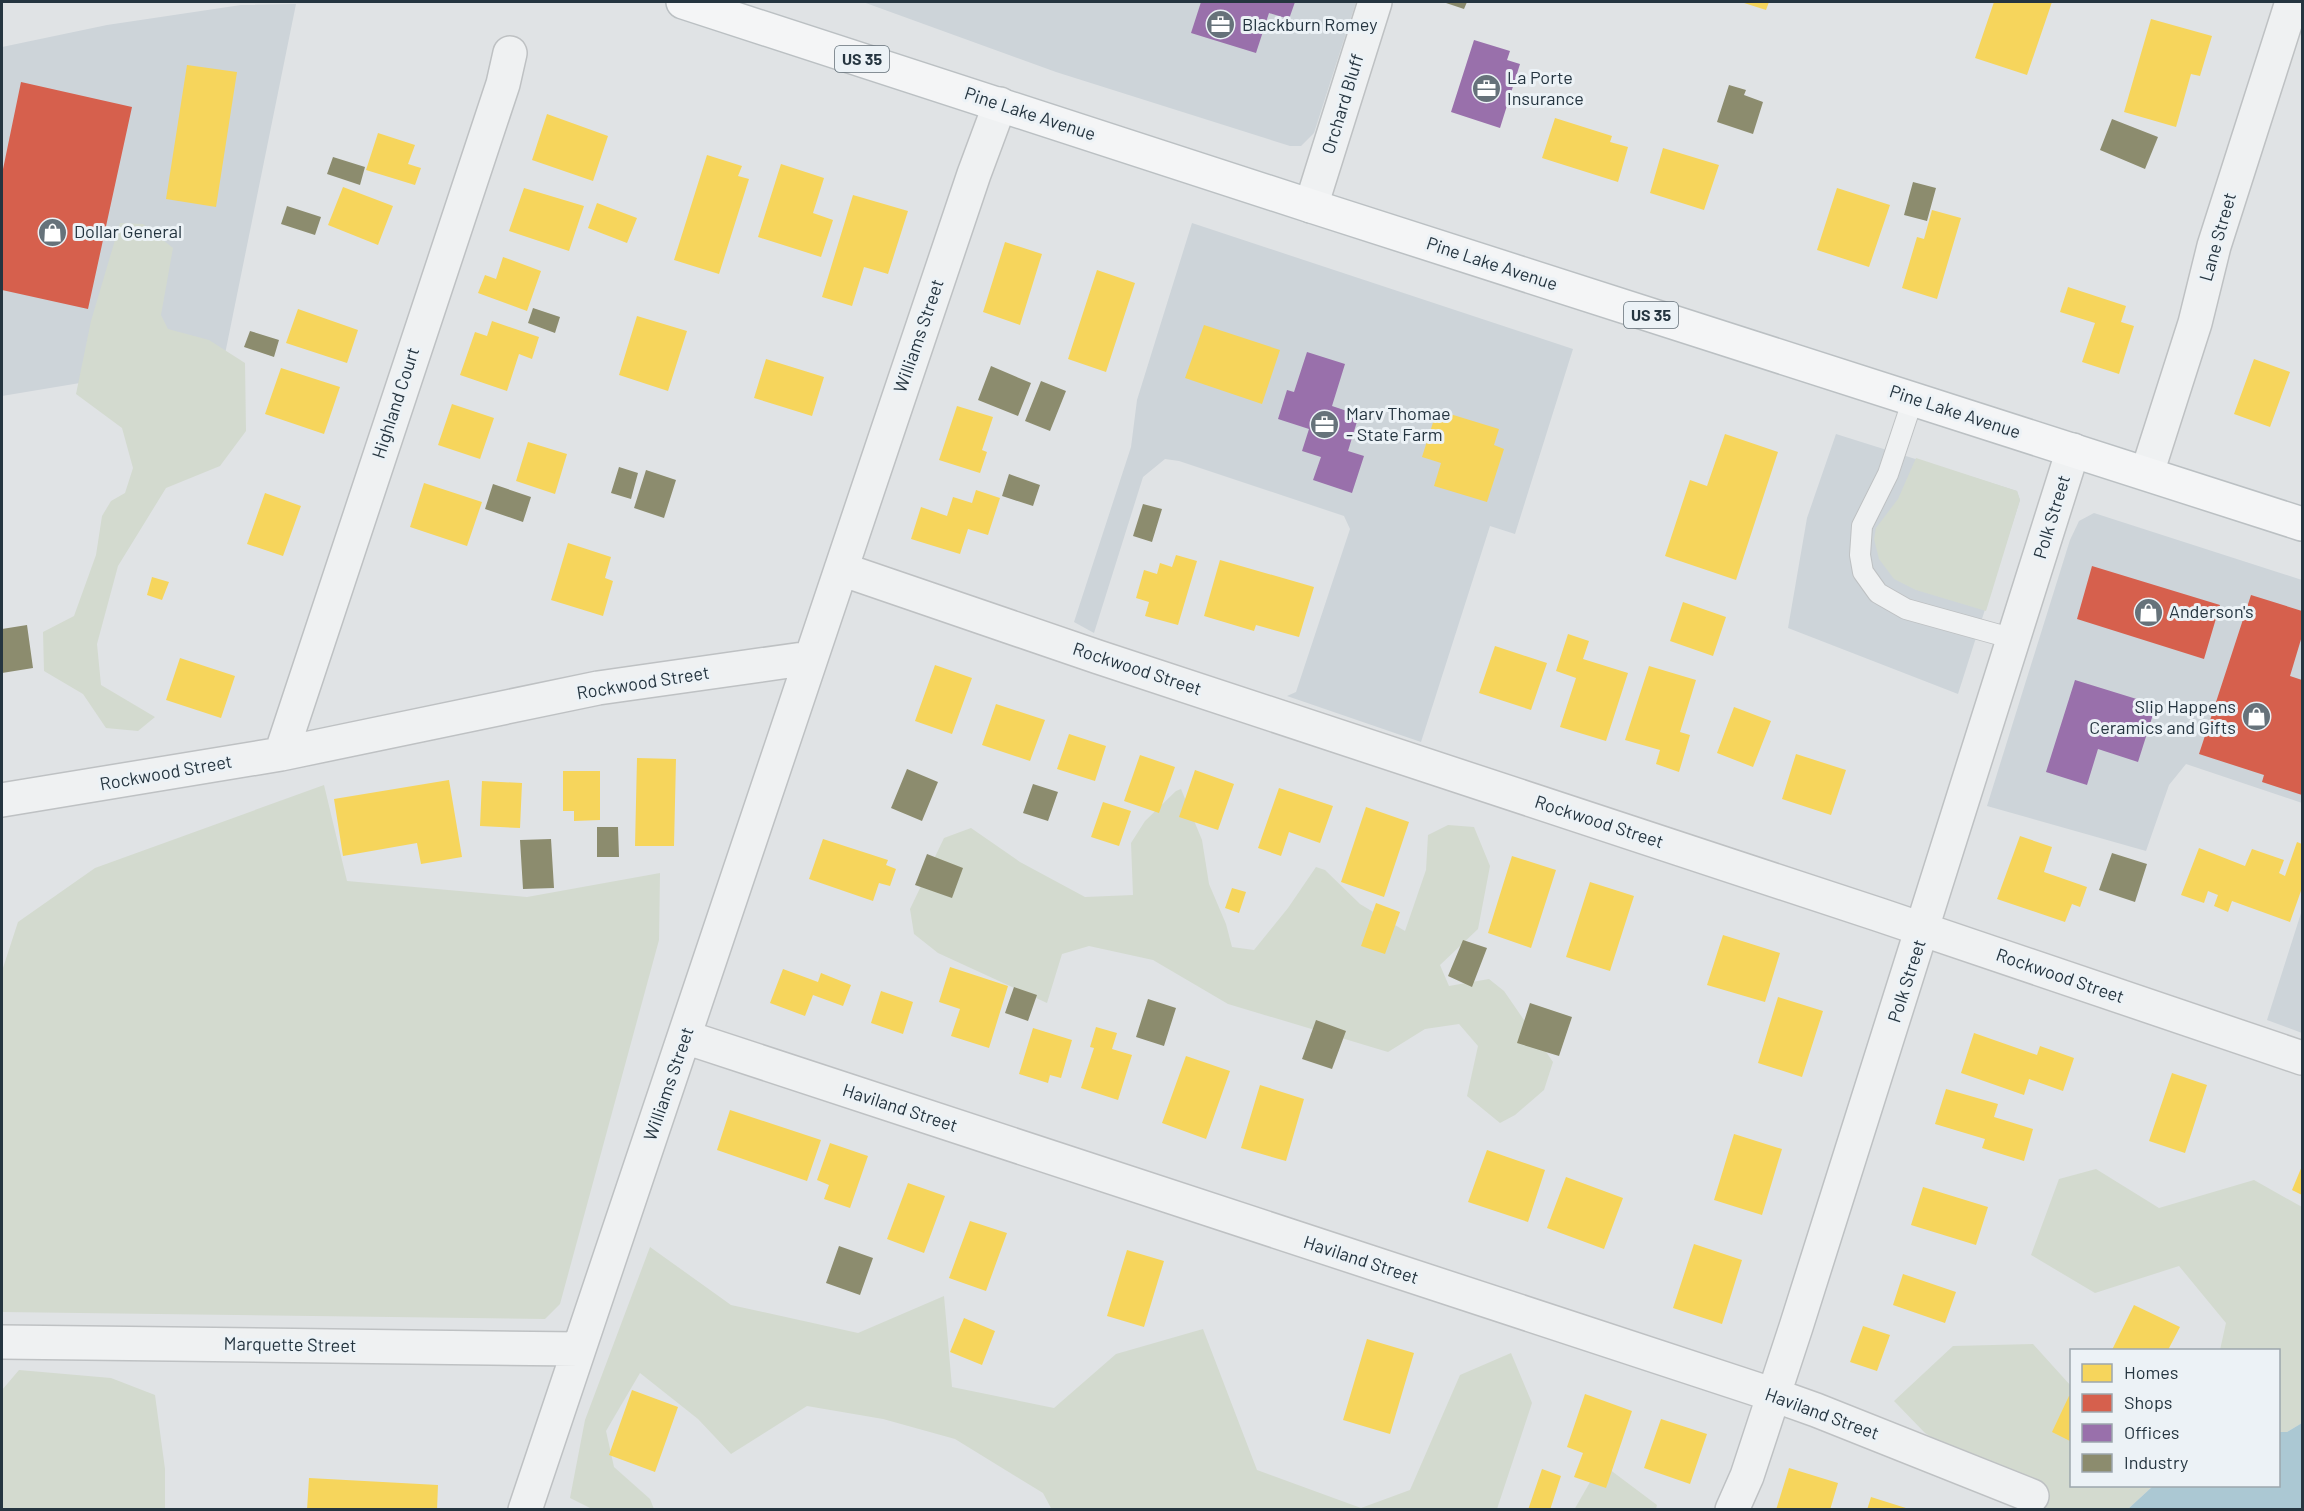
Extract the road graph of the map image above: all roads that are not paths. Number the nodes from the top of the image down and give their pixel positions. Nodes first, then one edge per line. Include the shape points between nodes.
1 (683, 2) edge
2 (1375, 2) edge
3 (2292, 2) edge
4 (510, 53) dead end
5 (1000, 104) junction
6 (1311, 206) junction
7 (1913, 399) junction
8 (2073, 450) junction
9 (2147, 473) junction
10 (2302, 524) edge
11 (841, 569) junction
12 (2014, 639) junction
13 (810, 658) junction
14 (281, 754) junction
15 (2, 800) edge
16 (1923, 929) junction
17 (685, 1037) junction
18 (2302, 1058) edge
19 (2, 1342) edge
20 (579, 1348) junction
21 (1773, 1395) junction
22 (2032, 1496) dead end
23 (525, 1509) edge
24 (1732, 1509) edge

1 - 5 main road, Pine Lake Avenue / US 35
2 - 6 street, Orchard Bluff
3 - 9 street, Lane Street
4 - 14 street, Highland Court
5 - 6 main road, Pine Lake Avenue / US 35
5 - 11 street, Williams Street
6 - 7 main road, Pine Lake Avenue / US 35
7 - 8 main road, Pine Lake Avenue / US 35
7 - 12 lane via 1888,474 1862,526 1863,572 1878,593 1906,609
8 - 9 main road, Pine Lake Avenue / US 35
8 - 12 street, Polk Street
9 - 10 main road, Pine Lake Avenue / US 35
11 - 13 street
11 - 16 street, Rockwood Street
12 - 16 street, Polk Street
13 - 14 street, Rockwood Street via 598,688
13 - 17 street, Williams Street
14 - 15 street, Rockwood Street
16 - 18 street, Rockwood Street
16 - 21 street, Polk Street
17 - 20 street, Williams Street
17 - 21 street, Haviland Street
19 - 20 street, Marquette Street
20 - 23 street, Williams Street
21 - 22 street, Haviland Street
21 - 24 street, Polk Street

